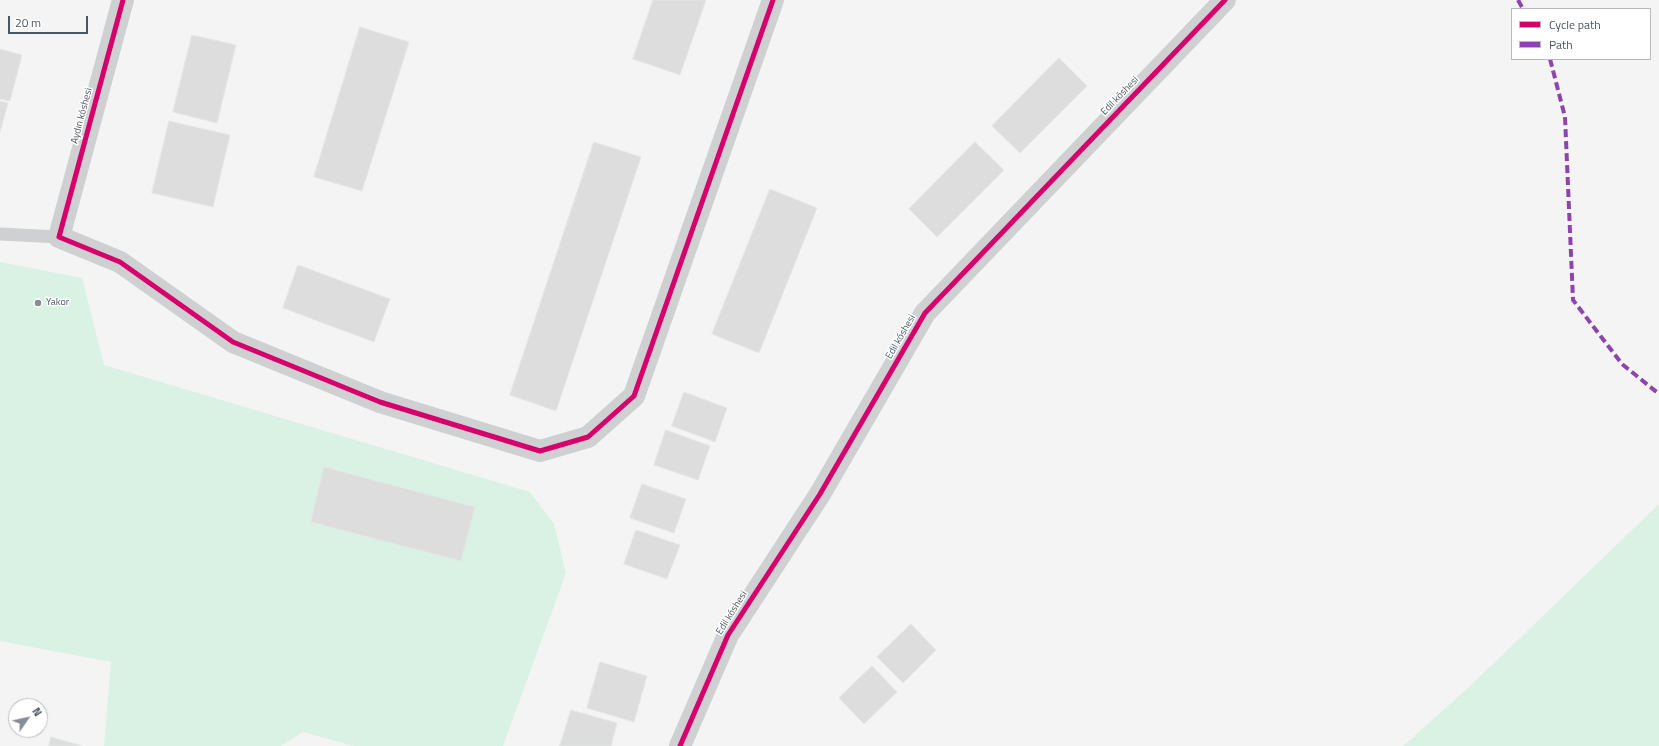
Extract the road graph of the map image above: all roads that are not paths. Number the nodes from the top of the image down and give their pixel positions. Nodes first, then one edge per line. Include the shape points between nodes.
1 (123, 0) edge
2 (773, 0) edge
3 (1225, 0) edge
4 (0, 234) edge
5 (59, 236) junction
6 (680, 746) edge

1 - 5 street, Aydın kóshesi
2 - 5 street via 634,396 588,437 540,451 380,402 233,342 120,262
3 - 6 street, Edil kóshesi via 926,313 820,494 728,635
4 - 5 lane

